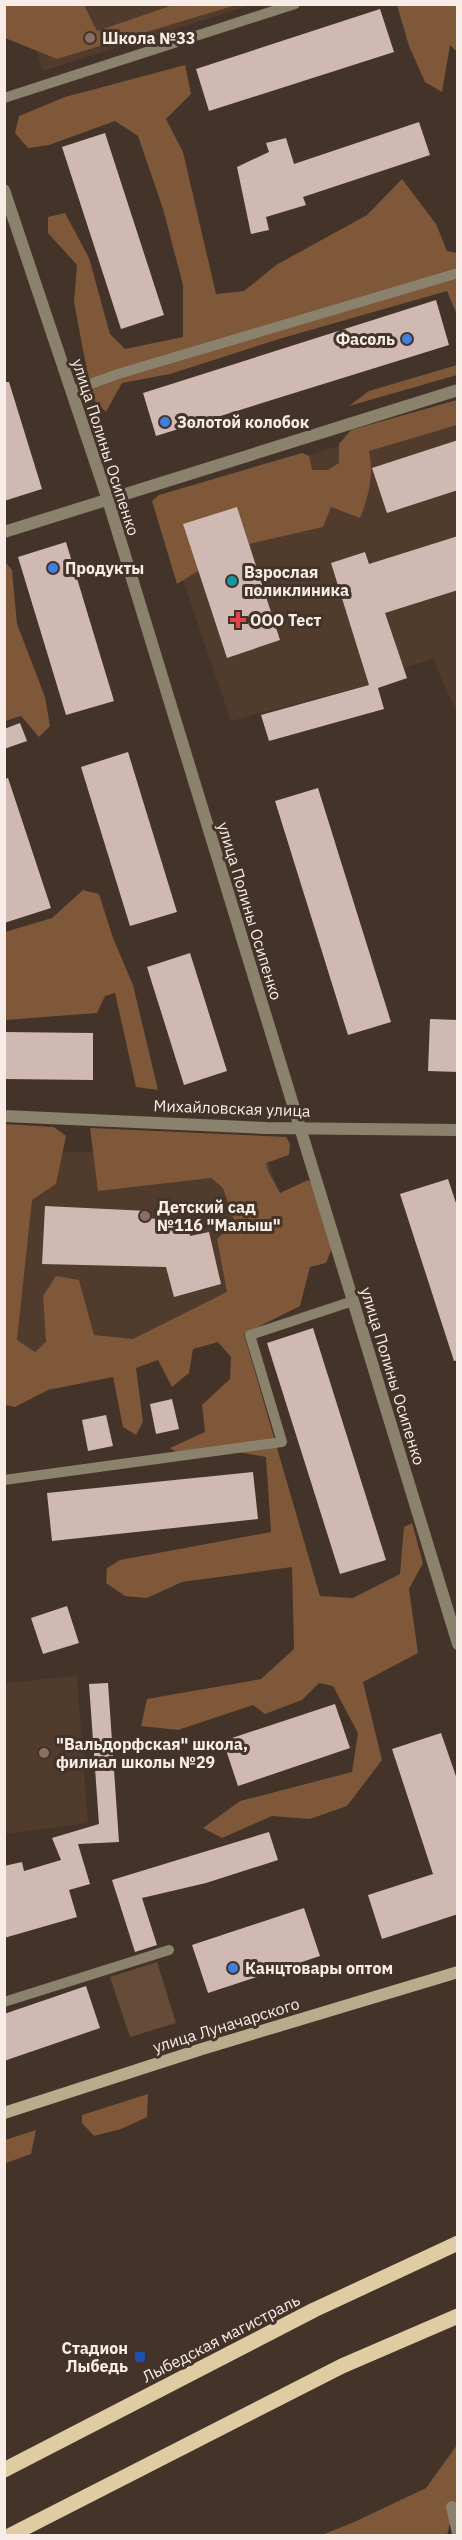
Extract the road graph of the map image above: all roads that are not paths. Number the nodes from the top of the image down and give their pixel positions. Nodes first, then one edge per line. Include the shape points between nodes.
1 (295, 4) edge
2 (4, 98) edge
3 (4, 190) edge
4 (458, 273) edge
5 (458, 390) edge
6 (71, 391) junction
7 (108, 501) junction
8 (4, 531) edge
9 (4, 1116) edge
10 (300, 1127) junction
11 (458, 1130) edge
12 (353, 1301) junction
13 (4, 1480) edge
14 (458, 1644) edge
15 (169, 1950) dead end
16 (458, 1972) edge
17 (4, 2002) edge
18 (4, 2113) edge
19 (458, 2243) edge
20 (458, 2316) edge
21 (4, 2470) edge
22 (452, 2507) dead end
23 (458, 2534) edge
24 (9, 2535) edge

1 - 2 lane
3 - 6 street, улица Полины Осипенко
4 - 6 lane
5 - 7 street
6 - 7 street, улица Полины Осипенко
7 - 8 street
7 - 10 street, улица Полины Осипенко
9 - 10 street, Михайловская улица
10 - 11 street, Михайловская улица
10 - 12 street, улица Полины Осипенко
12 - 13 lane via 250,1335 282,1442
12 - 14 street, улица Полины Осипенко
15 - 17 lane
16 - 18 main road, улица Луначарского
19 - 21 main road, Лыбедская магистраль via 314,2310
20 - 24 main road via 342,2366
22 - 23 street

